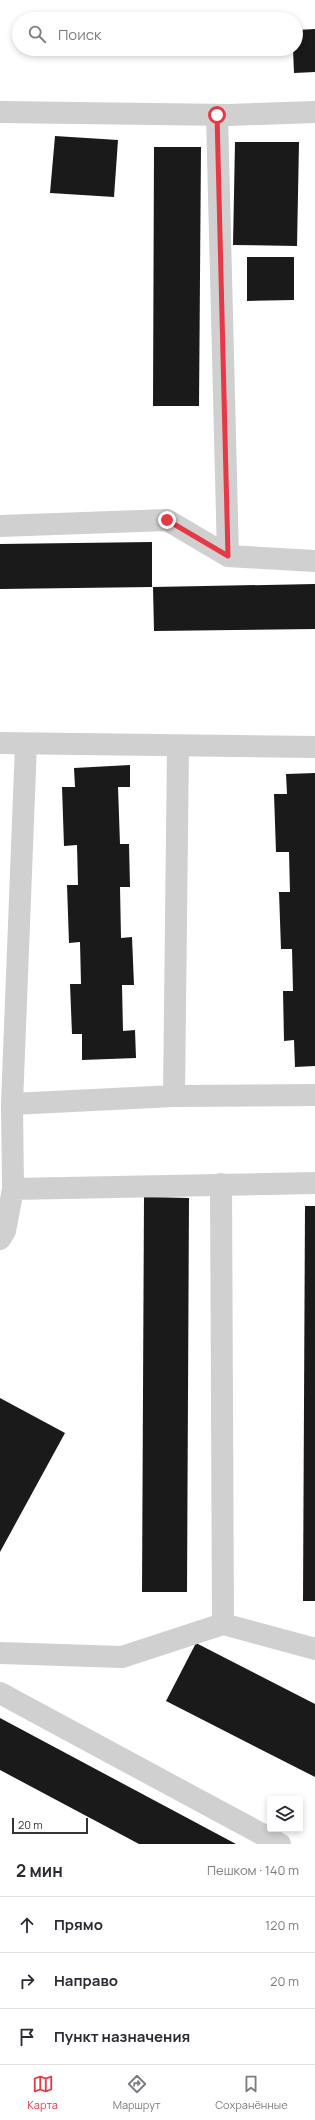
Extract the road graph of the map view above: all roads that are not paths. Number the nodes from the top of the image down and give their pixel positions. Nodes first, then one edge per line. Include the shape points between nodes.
1 (0, 112) edge
2 (315, 112) edge
3 (217, 115) junction
4 (0, 526) edge
5 (228, 556) junction
6 (315, 561) edge
7 (0, 743) edge
8 (26, 744) junction
9 (178, 746) junction
10 (315, 747) edge
11 (315, 1095) edge
12 (174, 1096) junction
13 (12, 1104) junction
14 (315, 1183) edge
15 (221, 1184) junction
16 (13, 1189) junction
17 (0, 1239) edge
18 (223, 1624) junction
19 (315, 1649) edge
20 (0, 1653) edge
21 (0, 1693) edge
22 (280, 1844) edge

1 - 3 street
2 - 3 street
3 - 5 street
4 - 5 street via 167,520
5 - 6 street
7 - 8 street
8 - 9 street
8 - 13 street
9 - 10 street
9 - 12 street
11 - 12 street
12 - 13 street
13 - 16 street
14 - 15 street
15 - 16 street
15 - 18 street
16 - 17 street via 5,1231
18 - 19 street
18 - 20 street via 122,1657
21 - 22 street

